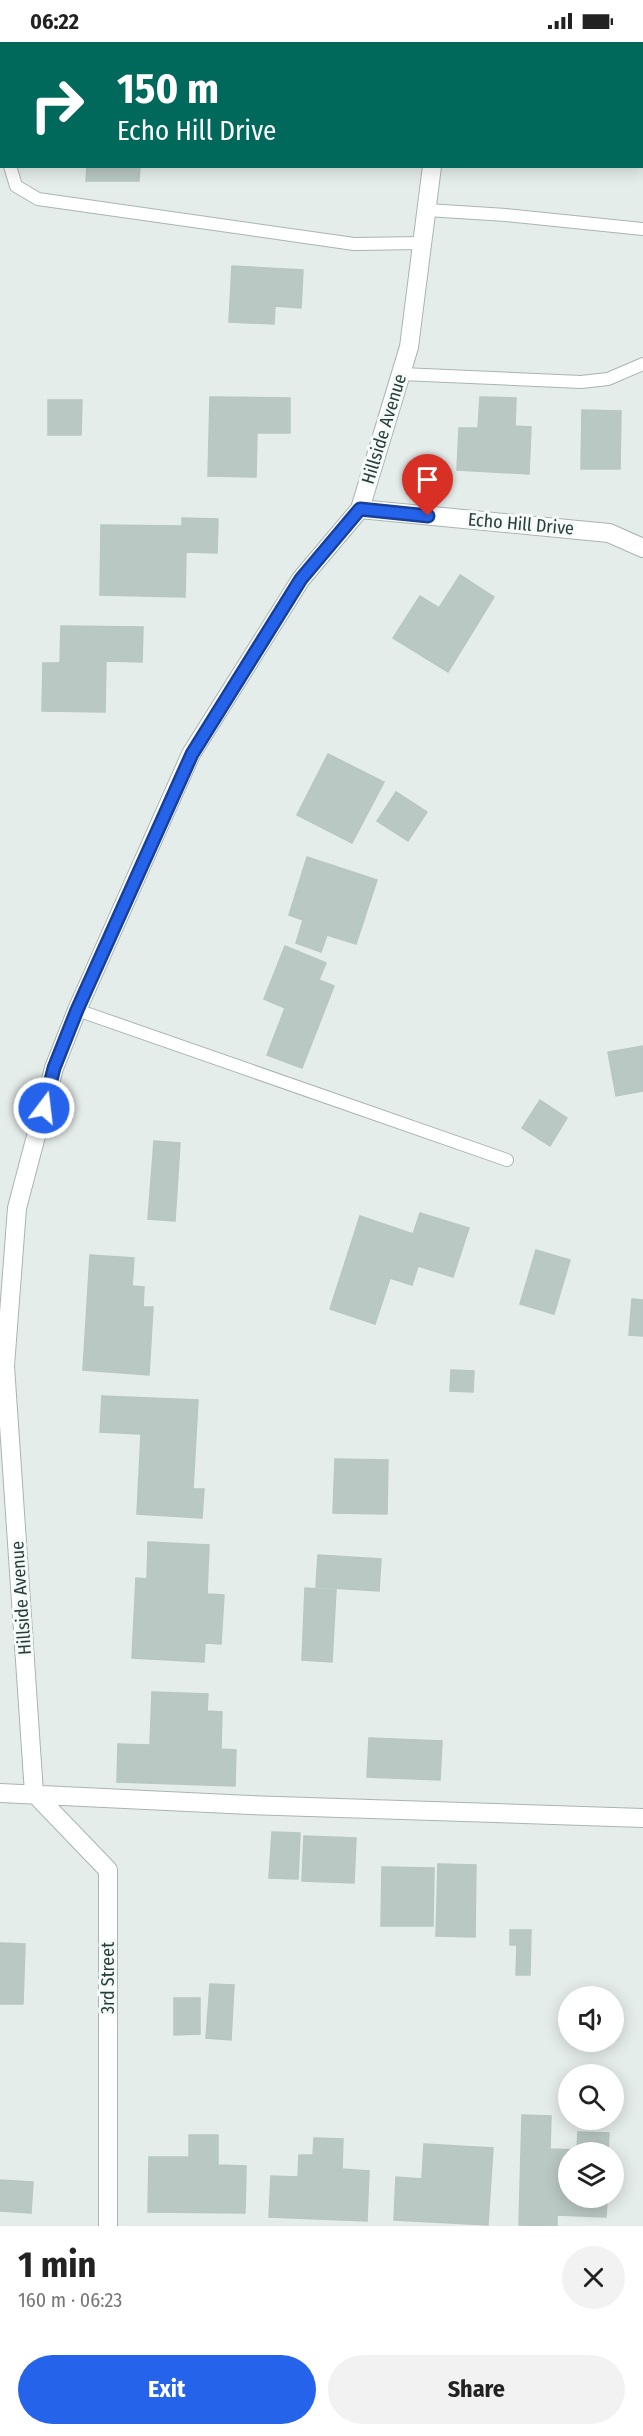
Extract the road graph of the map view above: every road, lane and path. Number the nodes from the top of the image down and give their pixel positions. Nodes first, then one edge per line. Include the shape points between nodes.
1 (11, 168) edge
2 (432, 168) edge
3 (427, 210) junction
4 (643, 229) edge
5 (423, 243) junction
6 (643, 364) edge
7 (402, 374) junction
8 (360, 509) junction
9 (643, 548) edge
10 (77, 1010) junction
11 (507, 1160) dead end
12 (0, 1793) edge
13 (34, 1793) junction
14 (643, 1818) edge
15 (108, 2226) edge

1 - 5 lane via 16,186 38,199 354,244
2 - 3 street, Hillside Avenue
3 - 4 lane
3 - 5 street, Hillside Avenue
5 - 7 street, Hillside Avenue via 410,347
6 - 7 lane via 608,379 581,382
7 - 8 street, Hillside Avenue
8 - 9 street, Echo Hill Drive via 609,532
8 - 10 street, Hillside Avenue via 301,579 192,754
10 - 11 lane
10 - 13 street, Hillside Avenue via 54,1068 17,1208 5,1366
12 - 13 street
13 - 14 street via 250,1805
13 - 15 street, 3rd Street via 108,1870

